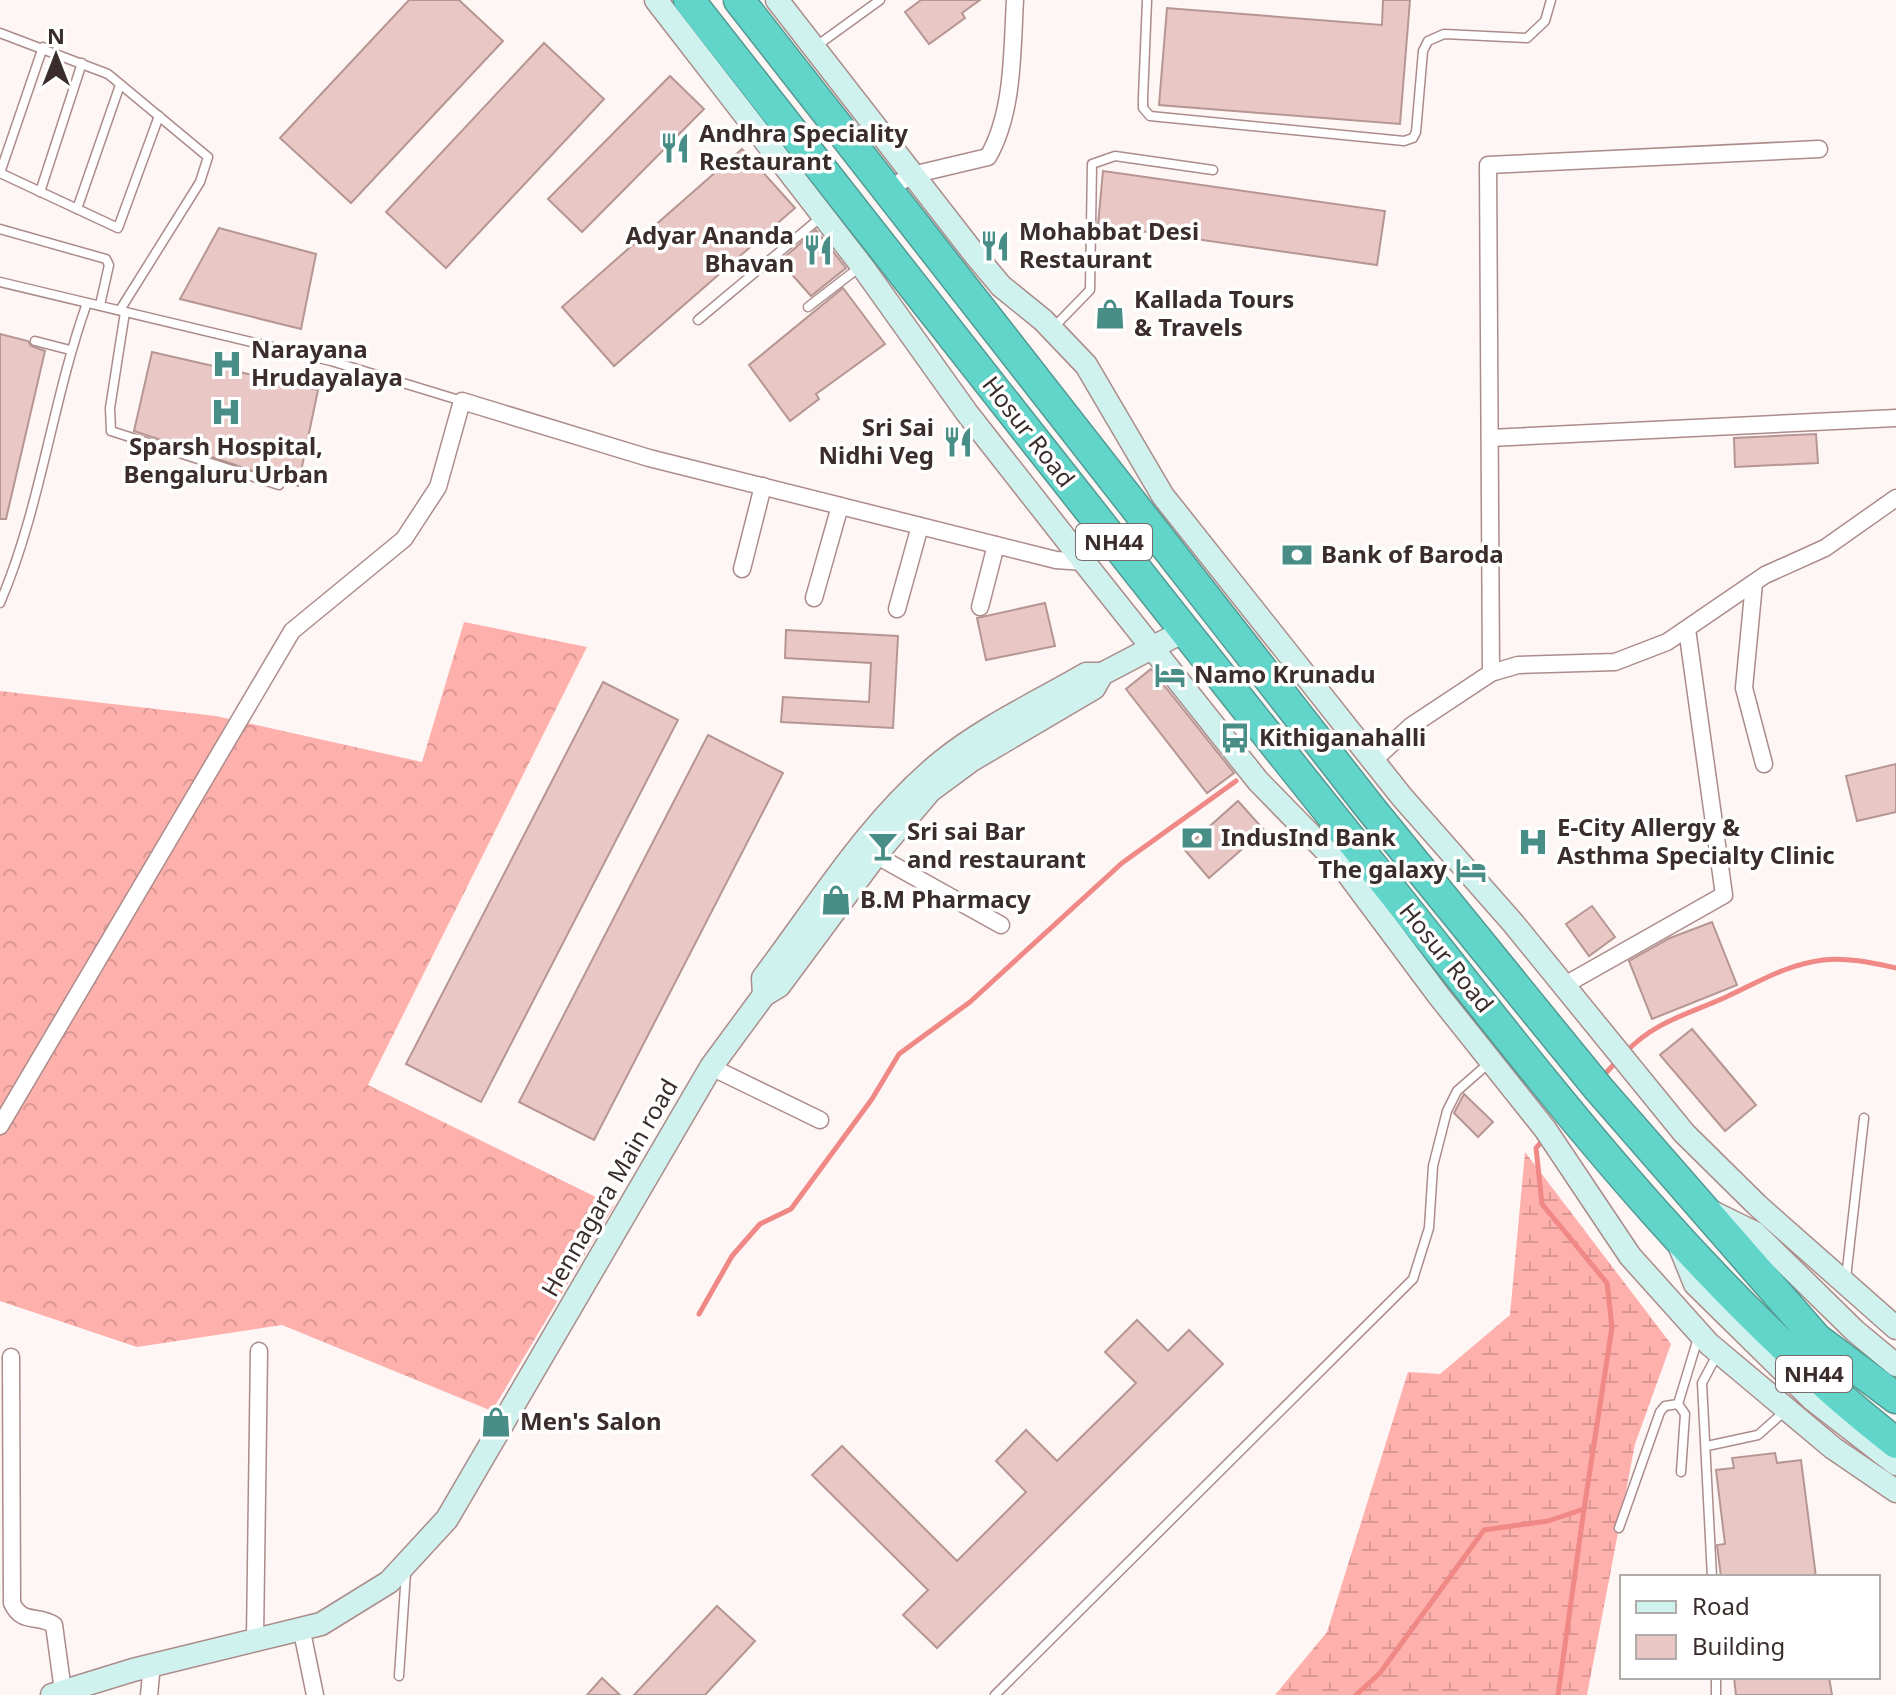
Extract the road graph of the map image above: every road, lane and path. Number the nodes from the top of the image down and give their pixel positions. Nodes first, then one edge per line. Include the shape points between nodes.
1 (656, 0) edge
2 (689, 0) edge
3 (739, 0) edge
4 (777, 0) edge
5 (880, 0) edge
6 (1015, 0) edge
7 (1147, 0) edge
8 (1551, 0) edge
9 (0, 33) edge
10 (43, 47) junction
11 (814, 48) junction
12 (82, 63) junction
13 (120, 85) junction
14 (159, 116) junction
15 (1819, 149) dead end
16 (1213, 170) dead end
17 (900, 182) junction
18 (40, 192) junction
19 (77, 209) junction
20 (822, 216) junction
21 (0, 229) edge
22 (862, 266) junction
23 (0, 282) edge
24 (87, 303) junction
25 (100, 305) junction
26 (808, 307) dead end
27 (123, 311) junction
28 (698, 320) dead end
29 (1052, 329) junction
30 (35, 341) dead end
31 (70, 350) junction
32 (462, 401) junction
33 (1896, 418) edge
34 (1490, 438) junction
35 (279, 485) dead end
36 (763, 486) junction
37 (1896, 498) edge
38 (840, 506) junction
39 (920, 526) junction
40 (996, 545) junction
41 (1084, 562) junction
42 (742, 569) dead end
43 (1754, 583) junction
44 (814, 598) dead end
45 (0, 603) edge
46 (980, 607) dead end
47 (897, 609) dead end
48 (1687, 629) junction
49 (1184, 631) junction
50 (1154, 649) junction
51 (1491, 673) junction
52 (1374, 760) junction
53 (1764, 764) dead end
54 (869, 851) junction
55 (1001, 925) dead end
56 (1563, 986) junction
57 (1491, 1062) junction
58 (711, 1067) junction
59 (1864, 1118) dead end
60 (820, 1120) dead end
61 (0, 1126) edge
62 (1700, 1207) junction
63 (1674, 1232) junction
64 (1846, 1282) junction
65 (1896, 1328) edge
66 (1699, 1333) junction
67 (259, 1351) dead end
68 (1718, 1352) junction
69 (11, 1357) dead end
70 (1896, 1365) edge
71 (1896, 1398) edge
72 (1678, 1404) junction
73 (1786, 1411) junction
74 (1896, 1443) edge
75 (1707, 1446) junction
76 (1896, 1464) edge
77 (1681, 1472) dead end
78 (1896, 1491) edge
79 (1619, 1528) dead end
80 (406, 1563) junction
81 (1712, 1575) edge
82 (301, 1627) junction
83 (255, 1639) junction
84 (152, 1665) junction
85 (399, 1676) dead end
86 (57, 1693) edge
87 (149, 1695) edge
88 (315, 1695) edge
89 (995, 1695) edge

1 - 20 street
2 - 49 highway, Hosur Road / NH44
3 - 17 highway, Hosur Road / NH44
4 - 11 street
5 - 11 lane
6 - 17 street via 1004,118 988,157
7 - 8 lane via 1143,108 1150,116 1404,141 1416,132 1428,41 1444,34 1527,38 1545,21
9 - 10 lane
10 - 12 lane
10 - 18 lane via 0,173
11 - 17 street
12 - 13 lane
12 - 18 lane
13 - 14 lane
13 - 19 lane
14 - 19 lane via 118,228
14 - 27 lane via 204,152 207,167
15 - 34 street via 1488,165
16 - 29 lane via 1115,156 1092,164 1090,290
17 - 29 street via 1001,286
17 - 62 highway, Hosur Road / NH44 via 1371,809
18 - 19 lane
20 - 22 street
20 - 28 lane
21 - 25 lane via 106,259
22 - 26 lane
22 - 41 street via 967,413
23 - 24 lane
24 - 25 lane
24 - 31 lane
25 - 27 lane
27 - 32 lane via 331,361
27 - 35 lane via 111,431
29 - 52 street via 1086,365 1163,496
30 - 31 lane
31 - 45 lane via 21,547
32 - 36 street via 649,458
32 - 61 street via 438,487 404,539 292,631
33 - 34 street
34 - 51 street
36 - 38 street
36 - 42 street
37 - 43 street via 1825,548
38 - 39 street
38 - 44 street
39 - 40 street
39 - 47 street
40 - 41 street
40 - 46 street
41 - 50 street
43 - 48 street
43 - 53 street via 1744,688
48 - 51 street via 1615,662 1518,665
48 - 56 street via 1724,895
49 - 50 street, Hennagara Main road
49 - 63 highway, Hosur Road / NH44
50 - 54 street, Hennagara Main road via 1102,674 1094,688 942,781
50 - 57 street via 1258,781 1345,870
51 - 52 street via 1411,726
52 - 56 street
54 - 55 street
54 - 58 street, Hennagara Main road via 779,986 764,995
56 - 64 street via 1684,1133
57 - 66 street via 1534,1115 1630,1256
57 - 89 lane via 1457,1091 1447,1111 1433,1166 1429,1228 1413,1279
58 - 60 street
58 - 80 street, Hennagara Main road via 447,1519
59 - 64 lane
62 - 70 street via 1755,1233
62 - 71 highway, NH44 via 1817,1339
63 - 74 highway, NH44 via 1736,1301
63 - 76 street via 1695,1284 1812,1399
64 - 65 street
66 - 68 street
66 - 72 lane
67 - 83 street
68 - 73 street
68 - 75 lane via 1702,1383
69 - 86 street via 12,1603 26,1619 54,1625
72 - 77 lane via 1685,1414
72 - 79 lane via 1660,1412
73 - 75 lane via 1758,1435
73 - 78 street
75 - 81 lane
80 - 82 street, Hennagara Main road via 389,1582 321,1624
80 - 85 lane
82 - 83 street, Hennagara Main road
82 - 88 street
83 - 84 street, Hennagara Main road
84 - 86 street, Hennagara Main road
84 - 87 street

